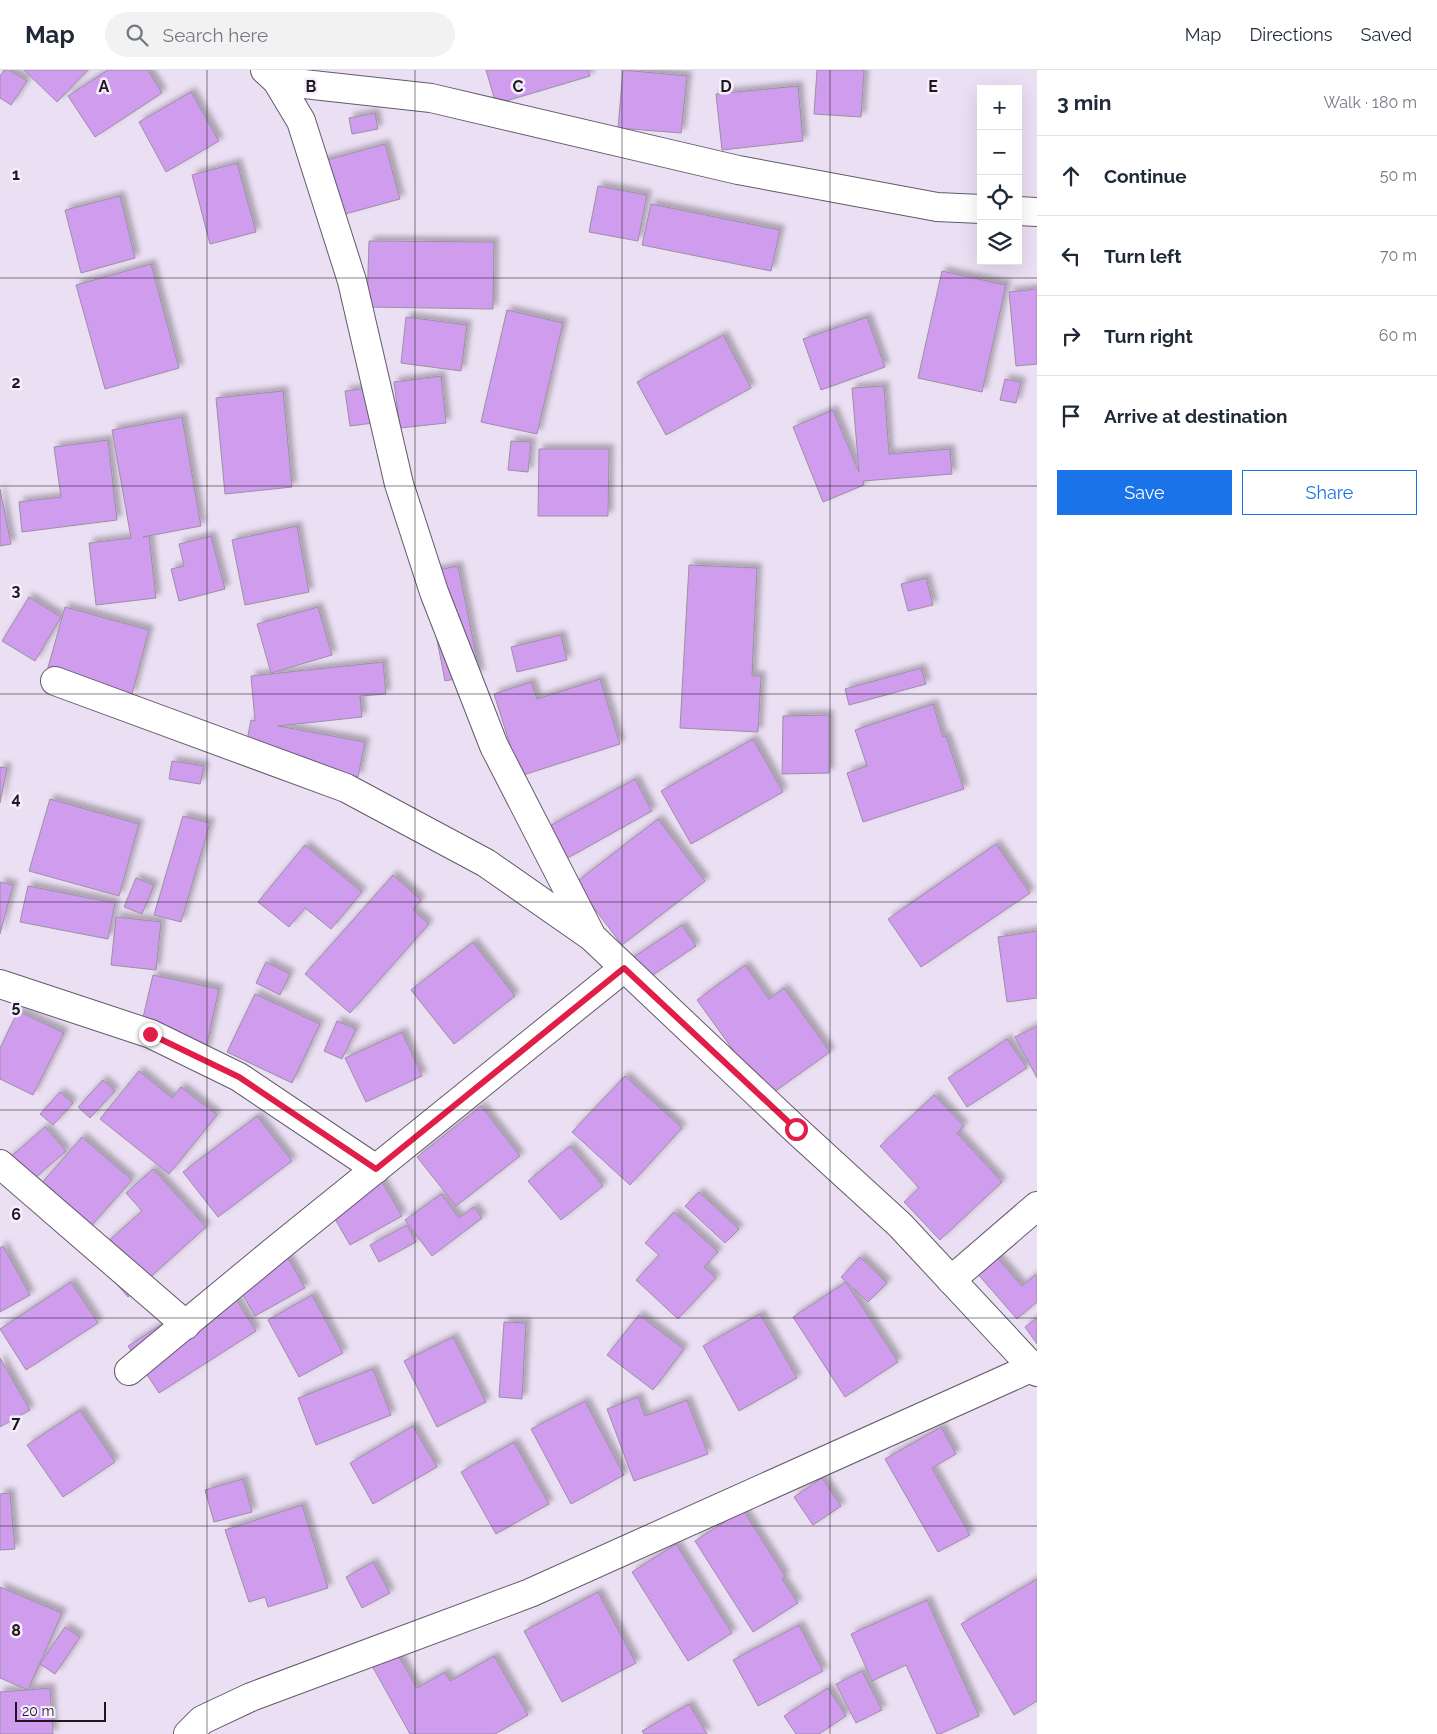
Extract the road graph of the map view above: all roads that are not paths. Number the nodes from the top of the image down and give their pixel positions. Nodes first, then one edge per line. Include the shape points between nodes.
1 (271, 76) edge
2 (977, 209) edge
3 (1022, 211) edge
4 (1037, 212) edge
5 (55, 681) dead end
6 (592, 937) junction
7 (624, 968) junction
8 (0, 984) edge
9 (0, 1164) edge
10 (376, 1169) junction
11 (1037, 1206) edge
12 (951, 1280) junction
13 (186, 1325) junction
14 (1035, 1370) edge
15 (129, 1371) dead end
16 (188, 1734) edge

1 - 2 street via 431,98 738,170 937,207
1 - 6 street via 301,122 352,281 399,484 434,592 494,746
3 - 4 street
5 - 6 street via 346,788 486,863
6 - 7 street
7 - 10 street
7 - 12 street via 900,1224
8 - 10 street via 150,1034 239,1077
9 - 13 street
10 - 13 street
11 - 12 street
12 - 14 street
13 - 15 street
14 - 16 street via 530,1593 251,1697 202,1720

